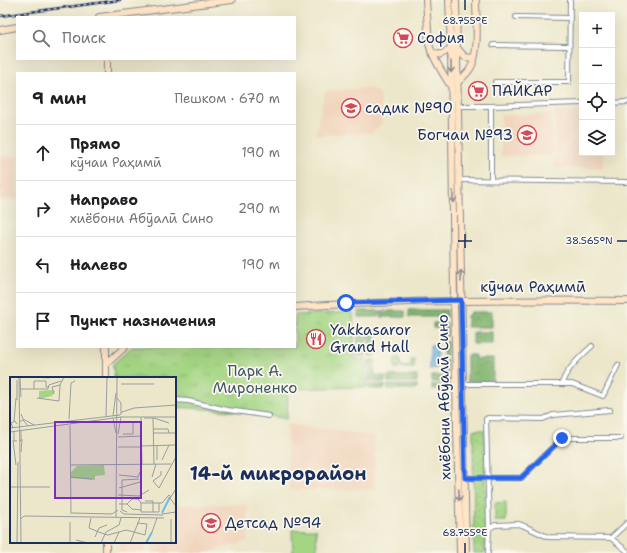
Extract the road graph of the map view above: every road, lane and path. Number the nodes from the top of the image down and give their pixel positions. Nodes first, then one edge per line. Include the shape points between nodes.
1 (232, 0) edge
2 (426, 0) edge
3 (449, 0) edge
4 (456, 0) edge
5 (476, 0) edge
6 (570, 0) edge
7 (112, 16) edge
8 (516, 17) dead end
9 (570, 18) junction
10 (16, 27) edge
11 (0, 30) edge
12 (493, 45) dead end
13 (569, 46) junction
14 (454, 48) junction
15 (430, 50) junction
16 (475, 55) junction
17 (107, 60) edge
18 (107, 72) edge
19 (458, 82) junction
20 (495, 82) dead end
21 (451, 86) junction
22 (627, 102) edge
23 (579, 103) edge
24 (615, 103) edge
25 (458, 106) junction
26 (491, 106) junction
27 (459, 180) junction
28 (491, 180) junction
29 (627, 182) edge
30 (461, 300) junction
31 (454, 301) junction
32 (627, 301) edge
33 (296, 307) edge
34 (592, 346) dead end
35 (106, 348) edge
36 (124, 348) edge
37 (106, 364) junction
38 (618, 364) dead end
39 (106, 377) edge
40 (463, 384) junction
41 (562, 384) junction
42 (176, 400) edge
43 (610, 410) dead end
44 (269, 416) dead end
45 (621, 438) dead end
46 (465, 478) junction
47 (488, 478) junction
48 (627, 523) edge
49 (489, 528) junction
50 (463, 531) junction
51 (611, 538) junction
52 (627, 551) edge
53 (460, 553) edge
54 (466, 553) edge
55 (488, 553) edge

1 - 7 main road
2 - 15 main road
3 - 14 main road, хиёбони Абӯалӣ Сино
4 - 14 main road, хиёбони Абӯалӣ Сино
5 - 16 main road
6 - 9 street
8 - 9 street
9 - 13 street
10 - 11 main road
12 - 13 street
13 - 20 street via 569,82
14 - 15 main road via 442,55
14 - 16 main road via 465,57 472,58
14 - 19 main road, хиёбони Абӯалӣ Сино
14 -> 21 main road, хиёбони Абӯалӣ Сино
15 - 21 main road
16 - 19 main road via 471,67
17 - 18 main road
19 - 25 main road, хиёбони Абӯалӣ Сино
21 -> 31 main road, хиёбони Абӯалӣ Сино
22 - 24 street
23 - 26 street
25 - 26 street
25 - 27 main road, хиёбони Абӯалӣ Сино
26 - 28 street
27 - 28 street
30 -> 27 main road, хиёбони Абӯалӣ Сино
28 - 29 street
30 - 31 main road, кӯчаи Раҳимӣ
30 - 32 main road, кӯчаи Раҳимӣ
30 - 40 main road, хиёбони Абӯалӣ Сино
31 - 33 main road, кӯчаи Раҳимӣ via 377,301
31 -> 50 main road, хиёбони Абӯалӣ Сино
34 - 41 street via 579,358 562,380
35 - 37 main road
36 - 37 main road
37 - 39 main road
38 - 41 street via 603,396 572,384
40 - 41 street
40 - 46 main road, хиёбони Абӯалӣ Сино
42 - 44 street
43 - 47 street via 543,418 486,419
45 - 47 street via 562,438 521,478
46 - 47 street
46 - 50 main road, хиёбони Абӯалӣ Сино
47 - 49 street
48 - 51 street
49 - 50 street via 485,531
49 - 51 street via 495,525 518,524 548,537
49 - 55 street
50 - 53 main road, хиёбони Абӯалӣ Сино
50 - 54 main road, хиёбони Абӯалӣ Сино
51 - 52 street

